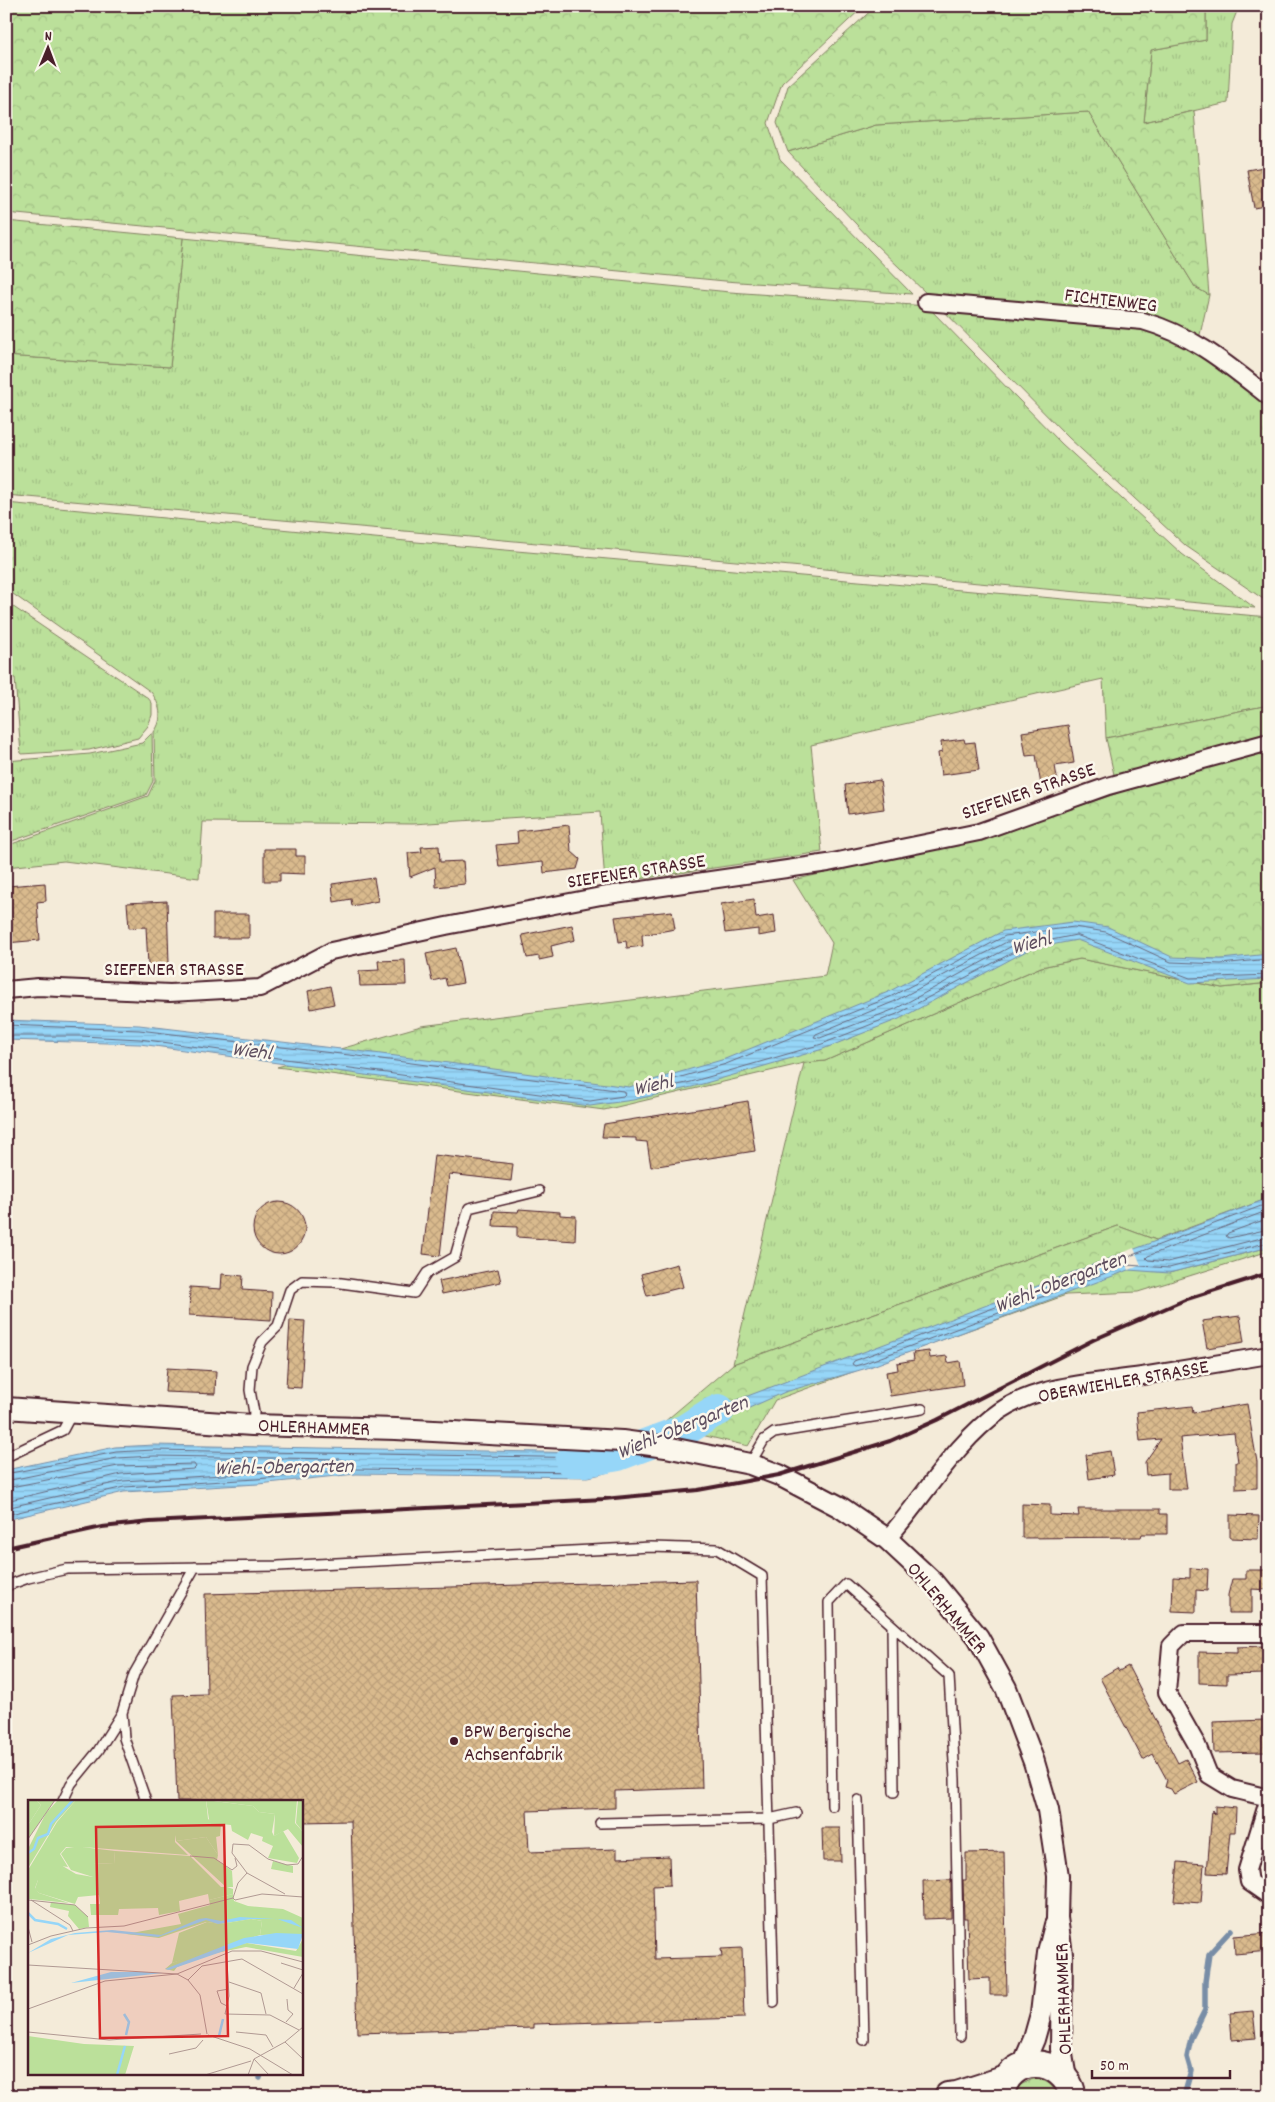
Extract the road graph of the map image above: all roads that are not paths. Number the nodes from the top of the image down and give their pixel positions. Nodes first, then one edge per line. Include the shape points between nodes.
1 (926, 302) dead end
2 (1269, 396) edge
3 (1269, 742) edge
4 (6, 990) edge
5 (539, 1190) dead end
6 (1269, 1355) edge
7 (6, 1408) edge
8 (922, 1409) dead end
9 (72, 1412) junction
10 (252, 1425) junction
11 (6, 1457) edge
12 (750, 1464) junction
13 (888, 1539) junction
14 (195, 1567) junction
15 (6, 1586) edge
16 (892, 1626) junction
17 (1269, 1633) edge
18 (122, 1713) junction
19 (894, 1792) dead end
20 (1269, 1798) edge
21 (63, 1800) edge
22 (146, 1800) edge
23 (858, 1800) dead end
24 (832, 1806) dead end
25 (796, 1813) dead end
26 (769, 1819) junction
27 (600, 1823) dead end
28 (1269, 1896) edge
29 (1057, 1918) junction
30 (774, 2002) dead end
31 (960, 2036) dead end
32 (864, 2040) dead end
33 (1010, 2081) edge
34 (1073, 2089) edge
35 (948, 2096) edge

1 - 2 street, FICHTENWEG via 1144,321 1168,328 1200,344
3 - 4 street, SIEFENER STRASSE via 1108,786 979,832 828,863 601,896 330,951 260,988 170,993 38,987
5 - 10 lane via 469,1208 455,1257 427,1273 414,1293 334,1282 302,1282 290,1290 278,1326 262,1342 252,1366
6 - 13 street, OBERWIEHLER STRASSE via 1030,1396 1000,1411 973,1434
7 - 9 street, OHLERHAMMER
8 - 12 lane via 774,1433 764,1440
9 - 10 street, OHLERHAMMER
9 - 11 lane via 63,1430
10 - 12 street, OHLERHAMMER via 622,1441
12 - 13 street, OHLERHAMMER via 780,1475 840,1507
13 - 29 street, OHLERHAMMER via 933,1582 978,1637 1006,1688 1048,1810 1058,1876
14 - 15 lane via 67,1569
14 - 18 lane via 134,1674
14 - 26 lane via 278,1566 650,1547 717,1549 762,1576
16 - 19 lane
16 - 24 lane via 846,1584 829,1602
16 - 31 lane via 949,1676 955,1779
17 - 20 street via 1184,1633 1171,1646 1167,1692 1197,1745 1209,1775 1232,1789
18 - 21 lane
18 - 22 lane via 124,1738
20 - 28 street via 1247,1870 1249,1882
23 - 32 lane
25 - 26 lane
26 - 27 lane
26 - 30 lane
29 - 33 street, OHLERHAMMER via 1048,1953 1041,2014 1034,2038
29 - 34 street, OHLERHAMMER via 1062,1954 1061,2049
33 - 34 main road via 1042,2064 1060,2072
33 - 35 main road

